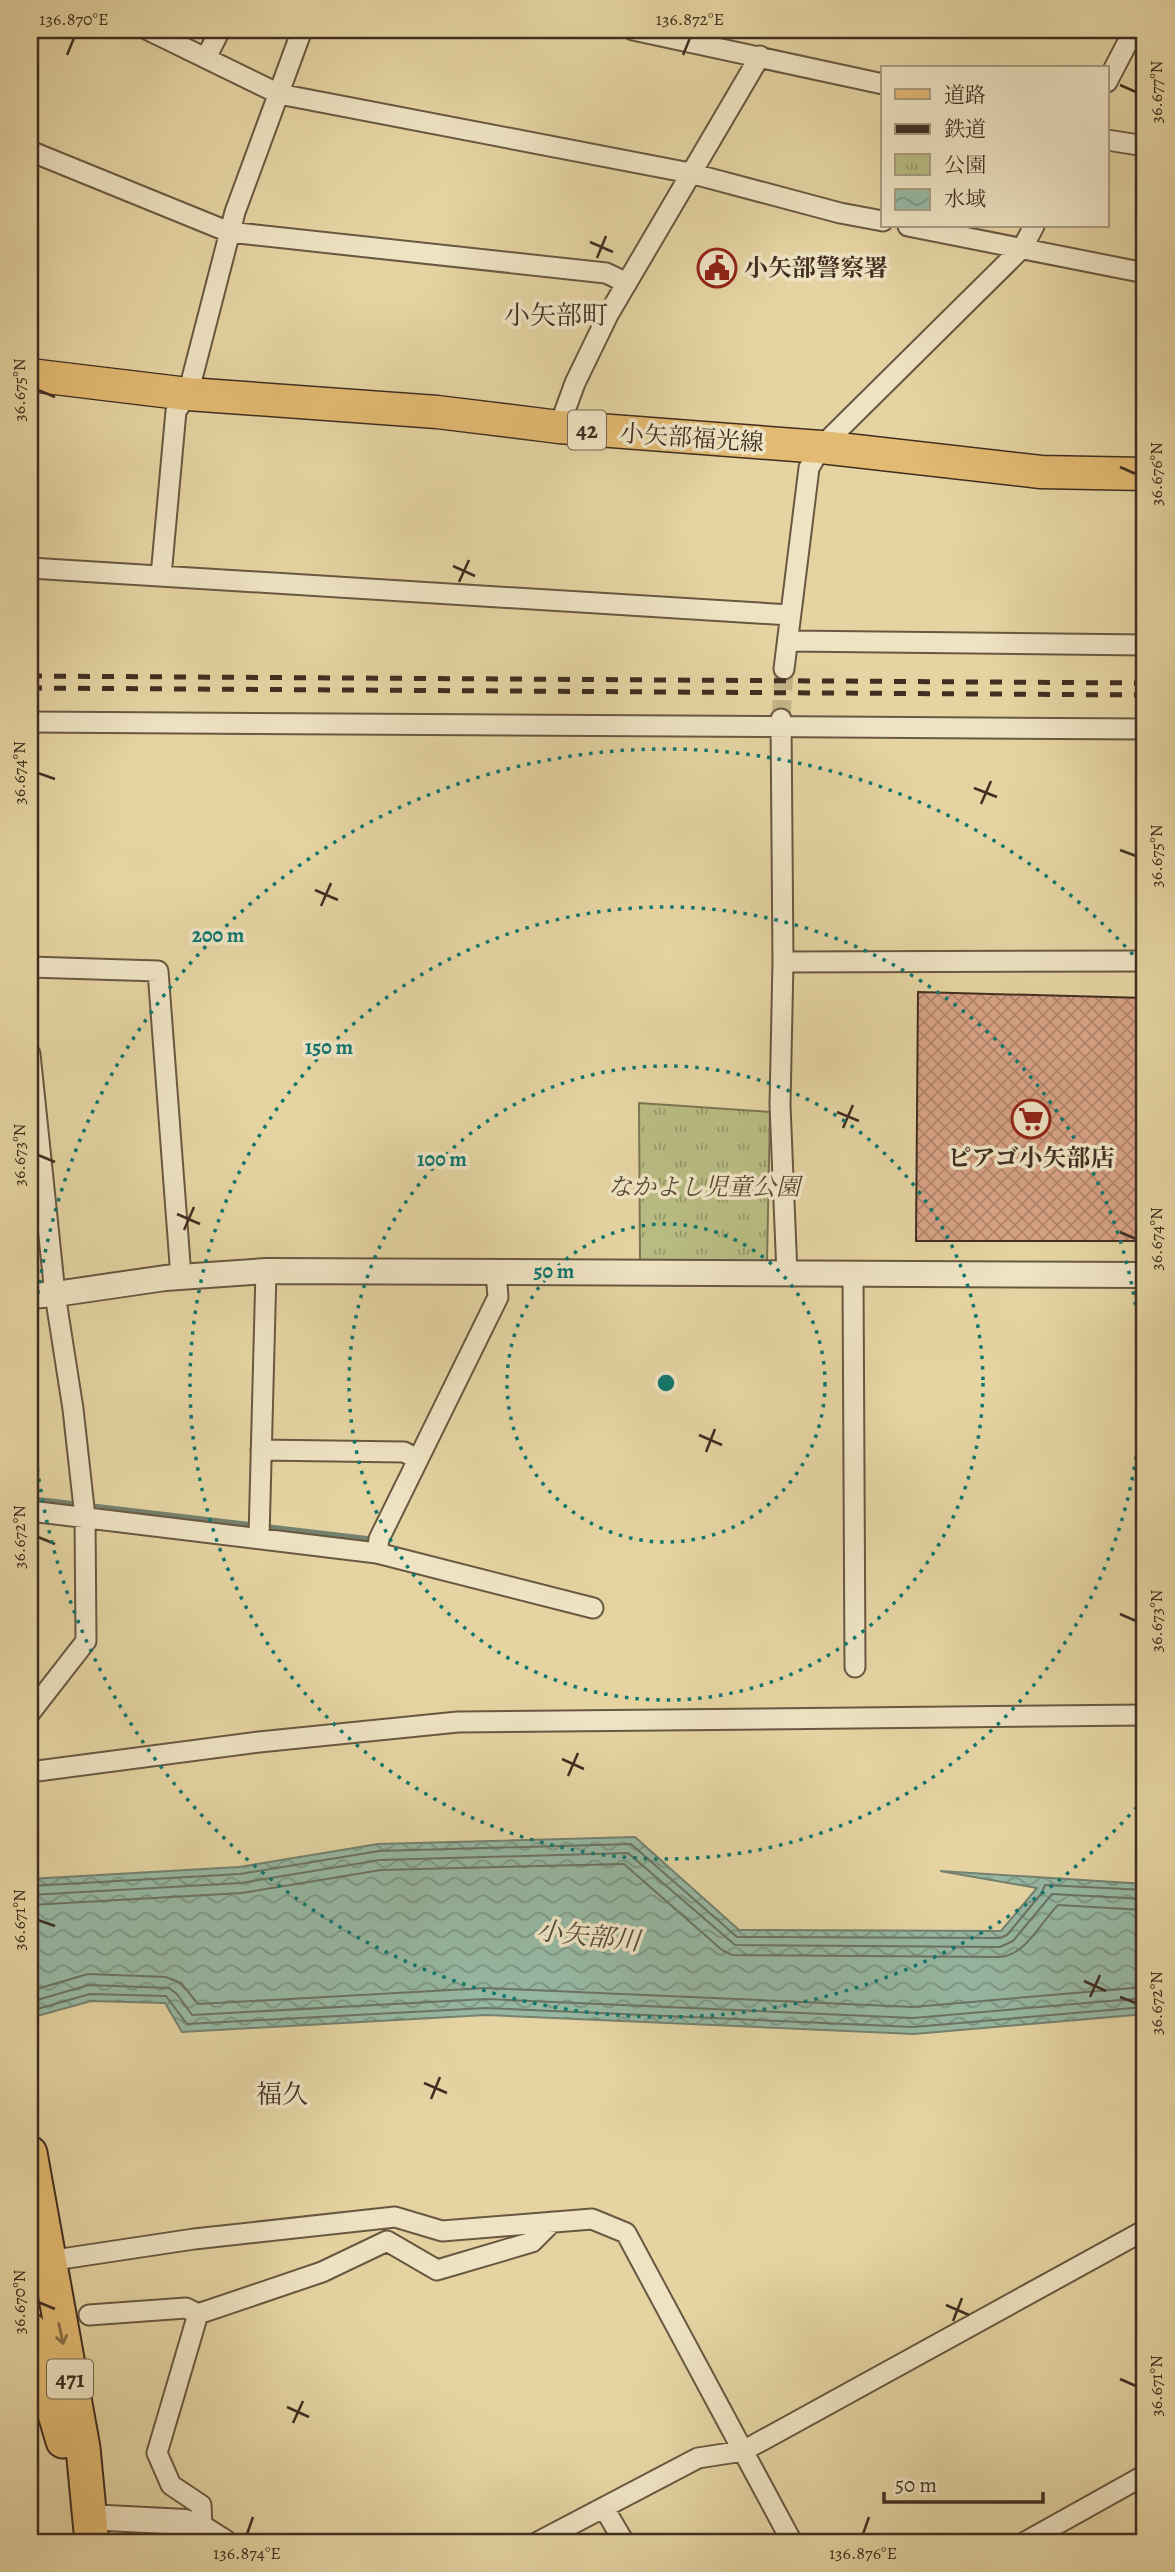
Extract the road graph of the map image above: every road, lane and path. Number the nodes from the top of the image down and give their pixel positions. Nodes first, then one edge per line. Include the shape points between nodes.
1 (148, 30) edge
2 (220, 30) edge
3 (302, 30) edge
4 (633, 30) edge
5 (1134, 30) edge
6 (760, 56) junction
7 (206, 58) junction
8 (1108, 80) edge
9 (881, 84) edge
10 (279, 94) junction
11 (1108, 140) edge
12 (1145, 146) edge
13 (30, 151) edge
14 (690, 173) junction
15 (881, 221) edge
16 (919, 228) edge
17 (1033, 228) edge
18 (229, 232) junction
19 (1023, 247) junction
20 (1145, 272) edge
21 (627, 283) junction
22 (30, 375) edge
23 (188, 394) junction
24 (558, 428) junction
25 (821, 447) junction
26 (1145, 474) edge
27 (30, 568) edge
28 (161, 576) junction
29 (790, 615) junction
30 (789, 641) junction
31 (1145, 645) edge
32 (784, 668) tunnel mouth
33 (30, 722) edge
34 (781, 723) junction
35 (1145, 729) edge
36 (1145, 961) edge
37 (783, 962) junction
38 (30, 967) edge
39 (30, 1054) edge
40 (266, 1271) junction
41 (496, 1273) junction
42 (787, 1275) junction
43 (853, 1275) junction
44 (1145, 1275) edge
45 (181, 1277) junction
46 (55, 1294) junction
47 (30, 1296) edge
48 (261, 1450) junction
49 (417, 1459) junction
50 (30, 1511) edge
51 (85, 1517) junction
52 (259, 1538) junction
53 (377, 1553) junction
54 (593, 1608) dead end
55 (855, 1667) dead end
56 (30, 1713) edge
57 (1145, 1716) edge
58 (30, 1772) edge
59 (30, 2153) edge
60 (552, 2222) junction
61 (1145, 2230) edge
62 (47, 2252) junction
63 (198, 2314) junction
64 (89, 2315) dead end
65 (30, 2330) edge
66 (743, 2451) junction
67 (1145, 2475) edge
68 (604, 2508) junction
69 (202, 2528) junction
70 (90, 2529) edge
71 (224, 2542) edge
72 (538, 2542) edge
73 (624, 2542) edge
74 (792, 2542) edge
75 (1025, 2542) edge

1 - 7 street
2 - 7 street
3 - 10 street
4 - 6 street
5 - 8 street
6 - 9 street
6 - 14 street
7 - 10 street
10 - 14 street
10 - 18 street
11 - 12 street
13 - 18 street
14 - 15 street
14 - 21 street
16 - 19 street
17 - 19 street
18 - 21 street via 606,273
18 - 23 street
19 - 20 street
19 - 25 street
21 - 24 street via 575,383
22 - 23 main road, 小矢部福光線 / 42
23 - 24 main road, 小矢部福光線 / 42 via 437,412
23 - 28 street via 176,411
24 - 25 main road, 小矢部福光線 / 42
25 - 26 main road, 小矢部福光線 / 42 via 1041,472
25 - 29 street via 809,468
27 - 28 street
28 - 29 street
29 - 30 street
30 - 31 street
30 - 32 street
33 - 34 street
34 - 35 street
34 - 37 street
36 - 37 street
37 - 42 street via 780,1105
38 - 45 street via 158,971
39 - 46 street
40 - 41 street
40 - 45 street
40 - 48 street
41 - 42 street
41 - 49 street via 498,1297
42 - 43 street
43 - 44 street
43 - 55 street
45 - 46 street
46 - 47 street
46 - 51 street
48 - 49 street via 404,1452
48 - 52 street
49 - 53 street via 379,1539
50 - 51 street
51 - 52 street
51 - 56 street via 86,1641
52 - 53 street
53 - 54 street
57 - 58 street via 458,1722
59 - 62 highway, 471
60 - 62 street via 442,2231 395,2217
60 - 63 street via 532,2242 437,2270 387,2241 322,2272
60 - 66 street via 592,2219 625,2233
61 - 66 street
62 -> 70 highway, 471 via 83,2448
63 - 64 street via 186,2308
63 - 69 street via 158,2453 171,2485 201,2505
65 - 70 highway, 471
66 - 68 street via 698,2458
66 - 74 street
67 - 75 street
68 - 72 street
68 - 73 street
69 - 70 street via 185,2522
69 - 71 street

